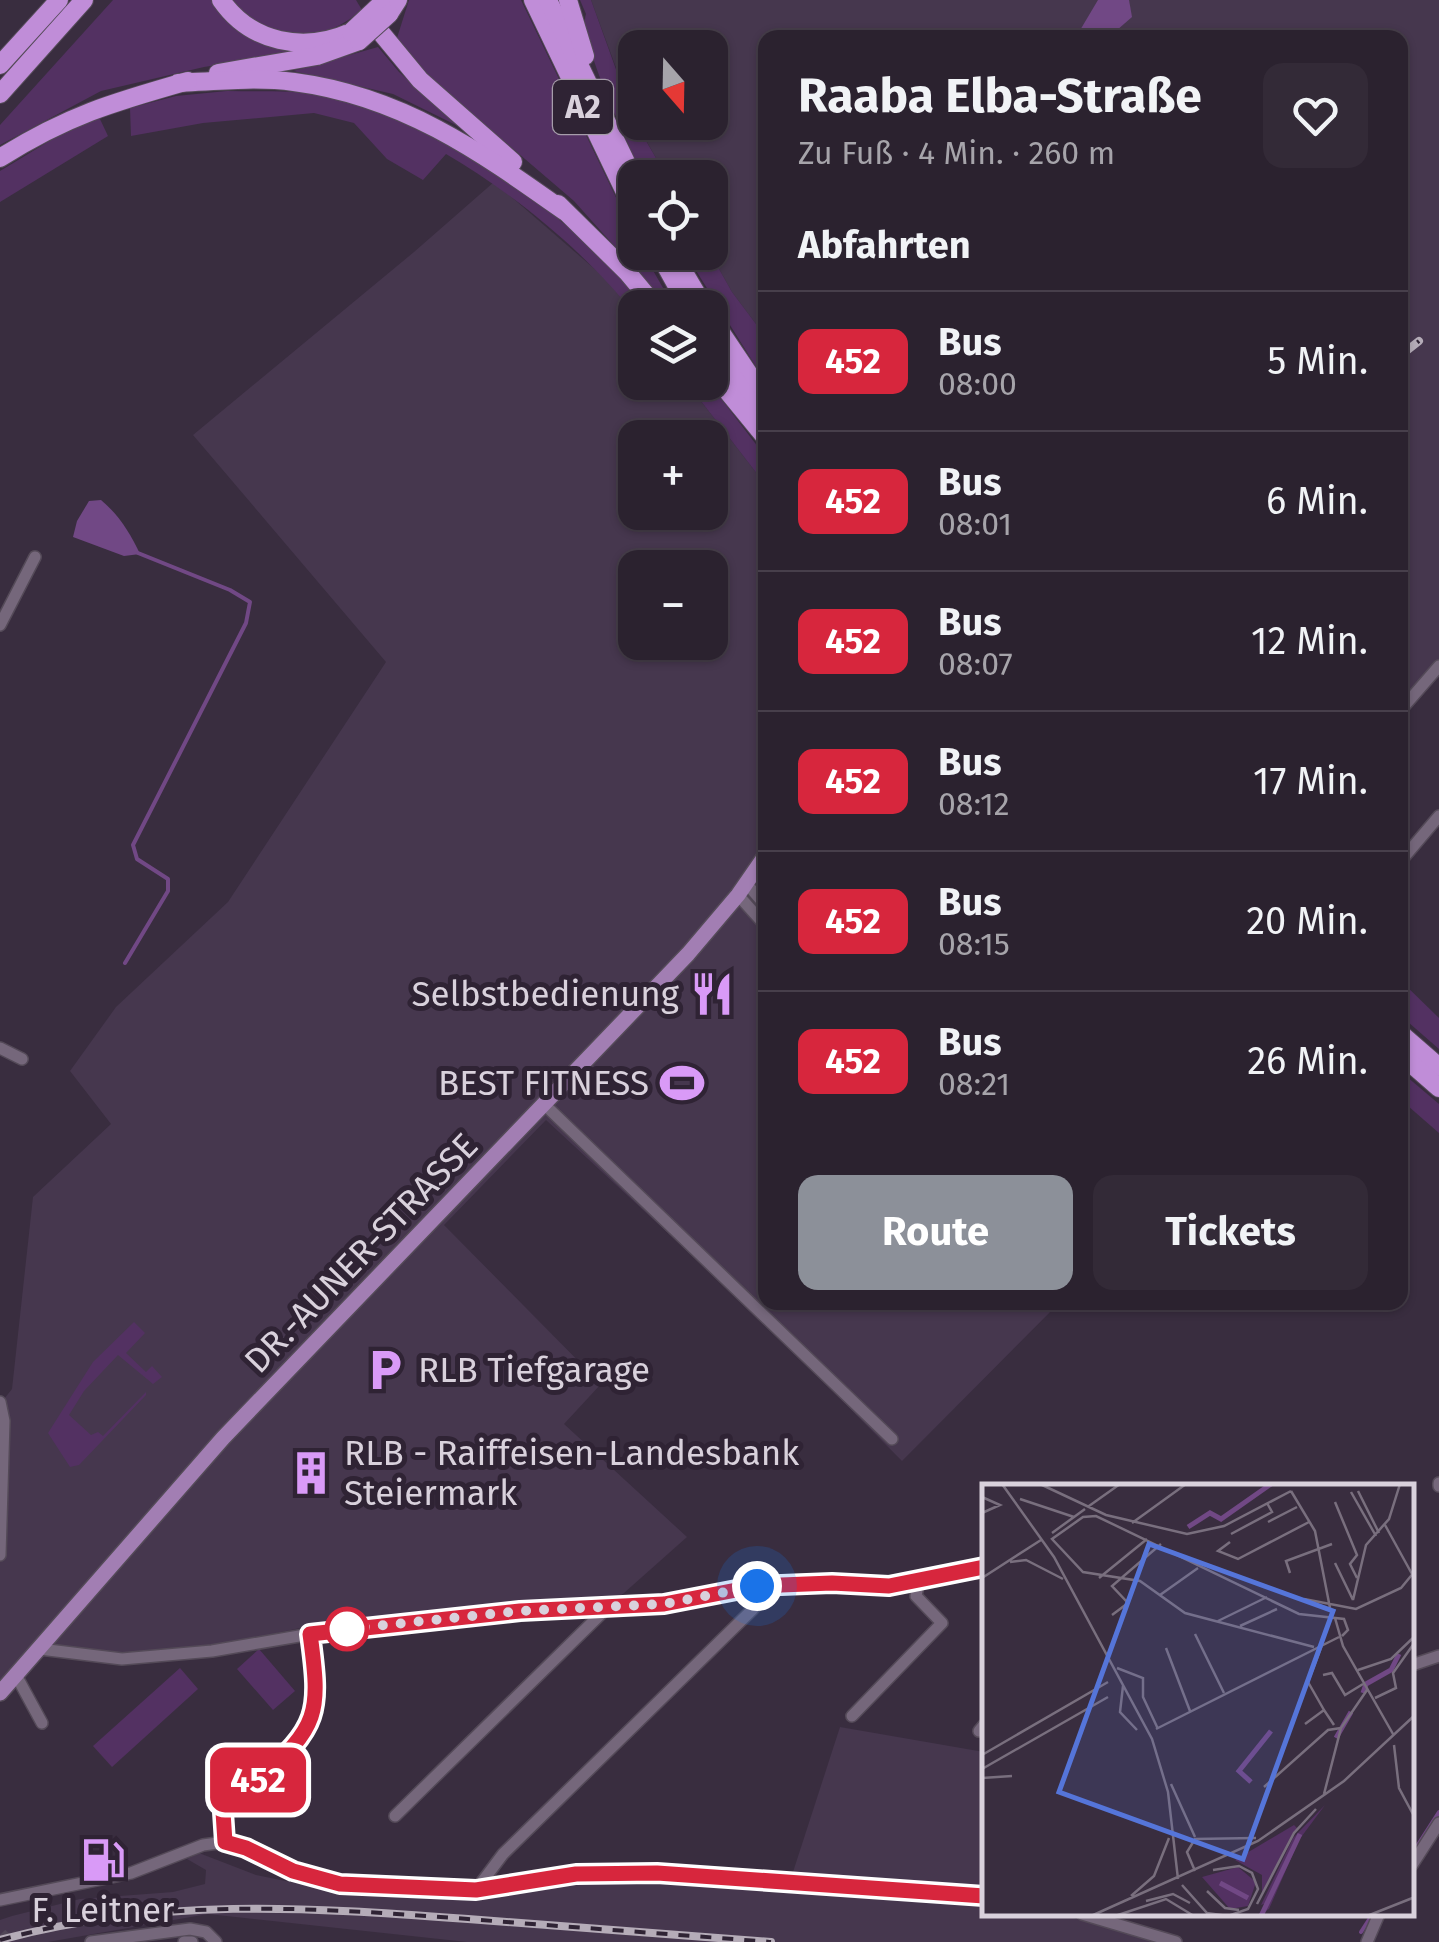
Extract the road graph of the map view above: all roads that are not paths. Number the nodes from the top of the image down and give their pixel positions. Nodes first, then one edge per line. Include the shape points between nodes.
1 (59, 0) edge
2 (84, 0) edge
3 (221, 0) edge
4 (533, 0) edge
5 (548, 0) edge
6 (568, 0) edge
7 (380, 4) edge
8 (382, 34) dead end
9 (355, 37) junction
10 (0, 65) edge
11 (178, 84) junction
12 (0, 94) edge
13 (602, 114) junction
14 (0, 158) edge
15 (625, 160) edge
16 (618, 178) edge
17 (564, 210) junction
18 (642, 290) edge
19 (728, 343) edge
20 (728, 369) edge
21 (758, 388) edge
22 (728, 392) edge
23 (758, 413) edge
24 (758, 428) edge
25 (36, 556) dead end
26 (0, 625) edge
27 (1439, 666) edge
28 (1408, 702) edge
29 (1439, 816) edge
30 (1408, 853) edge
31 (758, 866) edge
32 (742, 889) junction
33 (758, 900) edge
34 (758, 914) edge
35 (1408, 1040) edge
36 (0, 1048) edge
37 (22, 1059) dead end
38 (1408, 1061) edge
39 (1439, 1067) edge
40 (1439, 1088) edge
41 (544, 1105) junction
42 (0, 1402) edge
43 (892, 1439) dead end
44 (0, 1555) edge
45 (982, 1567) edge
46 (919, 1579) junction
47 (770, 1585) junction
48 (606, 1609) junction
49 (310, 1634) junction
50 (40, 1648) junction
51 (1439, 1656) edge
52 (1414, 1664) edge
53 (17, 1677) junction
54 (0, 1692) edge
55 (852, 1716) dead end
56 (42, 1722) dead end
57 (395, 1816) dead end
58 (1439, 1824) edge
59 (225, 1842) junction
60 (1414, 1862) edge
61 (476, 1890) junction
62 (982, 1896) edge
63 (0, 1900) edge
64 (1092, 1917) edge
65 (1378, 1917) edge
66 (153, 1937) edge
67 (90, 1942) edge
68 (184, 1942) edge
69 (192, 1942) edge
70 (216, 1942) edge
71 (1176, 1942) edge
72 (1367, 1942) edge

1 - 10 highway
2 - 12 highway
3 - 9 highway via 244,25 278,41
4 - 16 highway, A2
5 - 13 highway, A2
6 - 13 highway
7 - 9 highway, bridge
8 - 17 highway via 420,80
9 - 11 highway via 317,56
11 - 14 highway via 96,107
11 - 17 highway via 290,82 352,93 455,136
13 - 15 highway, A2
17 - 18 highway
19 - 21 highway
20 - 23 highway
22 - 24 highway
25 - 26 street
27 - 28 street
29 - 30 street
31 - 32 main road, DR.-AUNER-STRASSE
32 - 33 street
32 - 34 street
32 - 41 main road, DR.-AUNER-STRASSE
35 - 39 highway
36 - 37 street
38 - 40 highway
41 - 43 street
41 - 50 main road, DR.-AUNER-STRASSE via 223,1438
42 - 44 street
45 - 46 street
46 - 47 street via 889,1586
46 - 55 street via 916,1596 942,1623
47 - 48 street
47 - 61 street via 503,1854
48 - 49 street via 520,1611
48 - 57 street
49 - 50 street via 122,1659
49 - 59 street via 316,1702 309,1727 226,1806
50 - 53 main road, DR.-AUNER-STRASSE
51 - 52 street
53 - 54 main road, DR.-AUNER-STRASSE
53 - 56 street
58 - 60 street
59 - 61 street via 340,1884
59 - 63 street via 131,1873
61 - 62 street via 576,1874 657,1873
64 - 71 street
65 - 72 street
66 - 67 street
66 - 70 street via 190,1929
68 - 69 street

